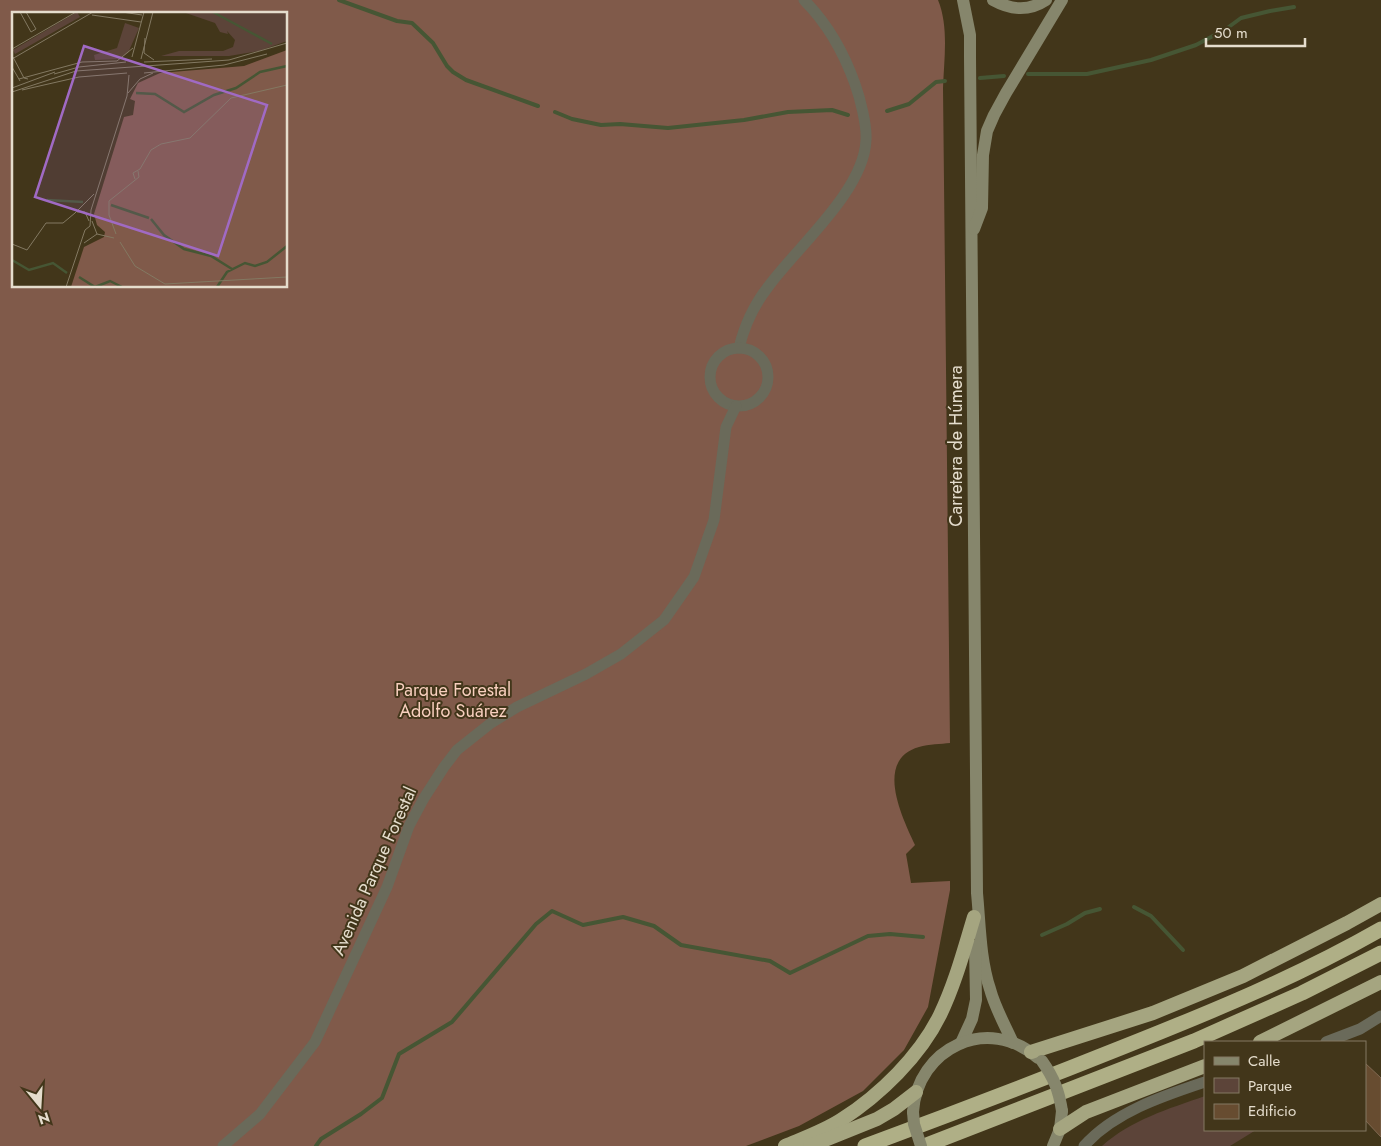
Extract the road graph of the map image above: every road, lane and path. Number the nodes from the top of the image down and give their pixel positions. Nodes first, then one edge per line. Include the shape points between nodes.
1 (804, 0) edge
2 (963, 0) edge
3 (993, 0) edge
4 (1046, 0) edge
5 (1062, 0) edge
6 (972, 236) junction
7 (739, 348) junction
8 (736, 406) junction
9 (977, 892) junction
10 (1381, 904) edge
11 (974, 917) junction
12 (1381, 929) edge
13 (1381, 953) edge
14 (1381, 982) edge
15 (1381, 1016) edge
16 (1262, 1041) edge
17 (1329, 1041) edge
18 (961, 1043) junction
19 (1013, 1043) junction
20 (1031, 1052) junction
21 (1204, 1066) edge
22 (1204, 1082) edge
23 (916, 1092) junction
24 (1060, 1129) junction
25 (223, 1146) edge
26 (786, 1146) edge
27 (810, 1146) edge
28 (865, 1146) edge
29 (923, 1146) edge
30 (1053, 1146) edge
31 (1084, 1146) edge

1 - 7 street via 834,39 850,69 860,96 866,140 861,162 846,192 767,287 745,326
2 - 6 main road, Carretera de Húmera via 970,36
3 - 4 main road via 1019,9
5 - 6 main road via 1006,93 987,132 982,155 982,208
6 - 9 main road, Carretera de Húmera
7 - 8 street via 718,358 710,379 718,397
7 - 8 street via 759,356 767,367 768,380 763,394 752,404
8 - 25 street, Avenida Parque Forestal via 726,428 714,520 694,577 674,606 664,620 622,654 517,707 456,750 409,826 386,887 315,1042 260,1114
9 - 11 main road, Carretera de Húmera
9 - 19 main road, Carretera de Húmera via 989,988
10 - 20 highway via 1243,976 1153,1013
11 - 18 main road, Carretera de Húmera via 976,1000
11 - 26 highway via 939,1016 906,1065 887,1085 841,1120
12 - 28 highway via 1284,980 1185,1022
13 - 29 highway via 1302,993 1194,1041
14 - 16 highway
15 - 17 street via 1360,1029
18 - 19 main road via 996,1039
18 - 23 main road via 936,1059 926,1070
19 - 20 main road
20 - 24 main road, bridge via 1052,1076 1059,1093
21 - 24 highway via 1086,1112
22 - 31 street via 1122,1116 1092,1136
23 - 27 highway via 877,1118
23 - 29 main road, bridge via 914,1124
24 - 30 main road

